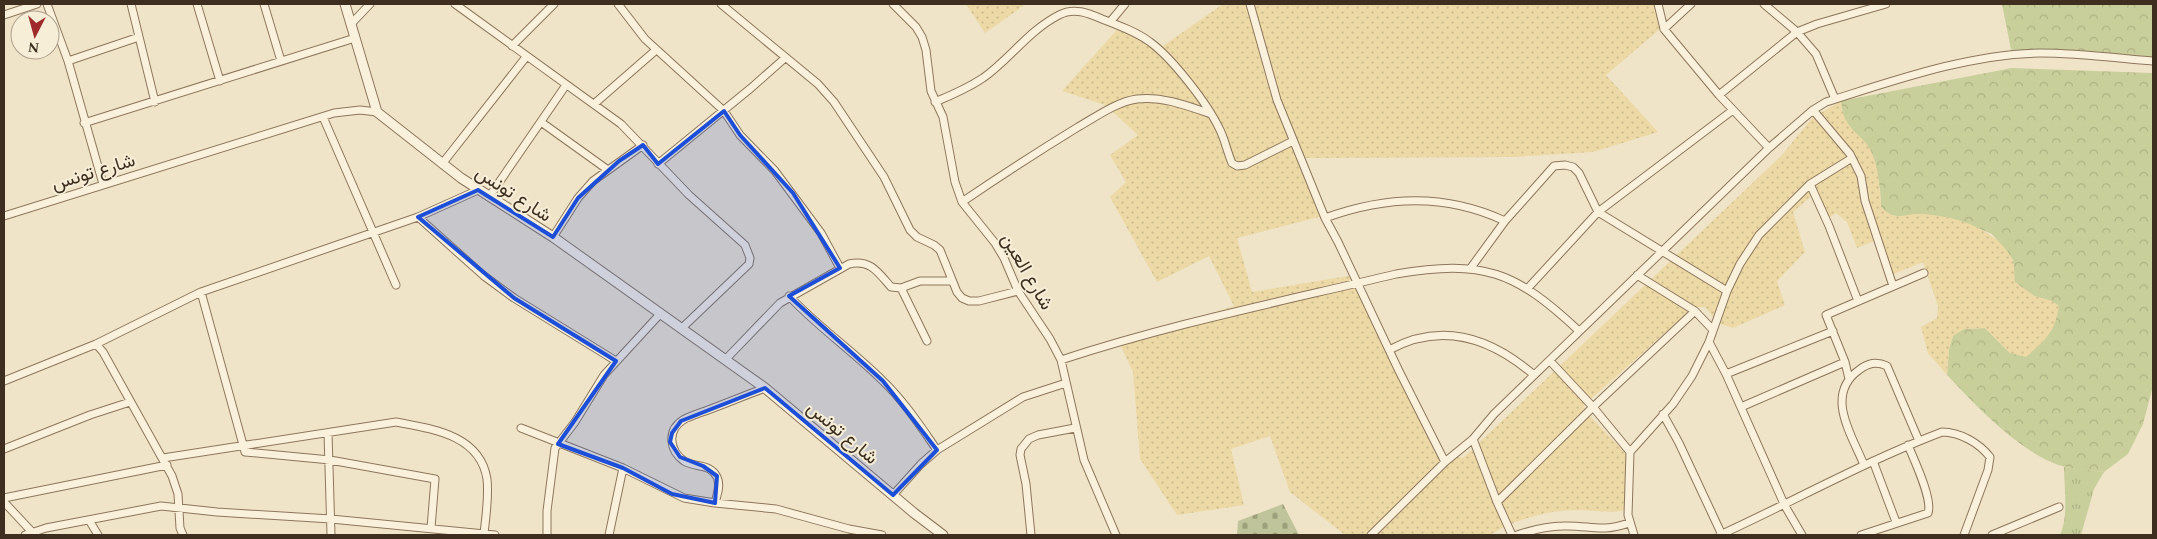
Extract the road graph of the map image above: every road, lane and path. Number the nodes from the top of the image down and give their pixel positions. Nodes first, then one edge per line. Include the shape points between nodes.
1 (37, 4) edge
2 (47, 4) edge
3 (130, 4) edge
4 (197, 4) edge
5 (264, 4) edge
6 (345, 4) edge
7 (370, 4) edge
8 (455, 4) edge
9 (554, 4) edge
10 (619, 4) edge
11 (721, 4) edge
12 (893, 4) edge
13 (1125, 4) edge
14 (1250, 4) edge
15 (1658, 4) edge
16 (1691, 4) edge
17 (1764, 4) edge
18 (1886, 4) edge
19 (4, 15) edge
20 (1110, 22) junction
21 (351, 24) junction
22 (1664, 29) junction
23 (1797, 32) junction
24 (139, 37) junction
25 (355, 38) junction
26 (512, 46) junction
27 (656, 50) junction
28 (526, 57) junction
29 (785, 58) junction
30 (68, 61) junction
31 (281, 61) junction
32 (2153, 61) edge
33 (220, 80) junction
34 (566, 85) junction
35 (1719, 95) junction
36 (1835, 99) junction
37 (155, 102) junction
38 (935, 102) junction
39 (594, 104) junction
40 (1733, 110) junction
41 (1813, 110) junction
42 (724, 111) junction
43 (377, 112) junction
44 (1211, 114) junction
45 (323, 117) junction
46 (541, 122) junction
47 (84, 123) junction
48 (1293, 141) junction
49 (643, 145) junction
50 (1769, 148) junction
51 (1852, 158) junction
52 (442, 164) junction
53 (658, 164) junction
54 (608, 170) junction
55 (103, 184) junction
56 (1810, 184) junction
57 (478, 190) junction
58 (489, 197) junction
59 (962, 202) junction
60 (1598, 212) junction
61 (4, 216) edge
62 (418, 217) junction
63 (1325, 218) junction
64 (1505, 221) junction
65 (373, 232) junction
66 (553, 237) junction
67 (1662, 251) junction
68 (840, 268) junction
69 (1470, 269) junction
70 (1924, 274) dead end
71 (1637, 275) junction
72 (952, 281) junction
73 (1358, 283) junction
74 (396, 285) dead end
75 (1893, 286) junction
76 (901, 288) junction
77 (1528, 288) junction
78 (1018, 291) junction
79 (1727, 291) junction
80 (201, 292) junction
81 (789, 296) junction
82 (1858, 301) junction
83 (1694, 311) junction
84 (661, 312) junction
85 (682, 328) junction
86 (1713, 330) junction
87 (1579, 331) junction
88 (1832, 331) junction
89 (927, 341) dead end
90 (1709, 342) junction
91 (96, 344) junction
92 (1389, 350) junction
93 (725, 360) junction
94 (1061, 360) junction
95 (1550, 361) junction
96 (616, 362) junction
97 (1845, 362) junction
98 (1726, 374) junction
99 (1534, 375) junction
100 (1849, 379) junction
101 (4, 381) edge
102 (1066, 383) junction
103 (764, 388) junction
104 (130, 402) junction
105 (1593, 407) junction
106 (1741, 408) junction
107 (1663, 414) junction
108 (521, 428) dead end
109 (1075, 428) junction
110 (328, 433) junction
111 (1473, 439) junction
112 (1919, 441) junction
113 (558, 444) junction
114 (244, 446) junction
115 (1908, 446) junction
116 (4, 449) edge
117 (938, 450) junction
118 (1630, 452) junction
119 (163, 458) junction
120 (330, 460) junction
121 (1873, 461) junction
122 (1445, 462) junction
123 (167, 465) junction
124 (1864, 465) junction
125 (623, 468) junction
126 (894, 495) junction
127 (4, 498) edge
128 (4, 502) edge
129 (1497, 502) junction
130 (715, 503) junction
131 (1785, 506) junction
132 (2059, 507) dead end
133 (178, 508) junction
134 (331, 519) junction
135 (89, 520) junction
136 (1896, 522) junction
137 (1629, 523) junction
138 (431, 528) junction
139 (32, 532) junction
140 (48, 532) edge
141 (181, 532) edge
142 (484, 533) junction
143 (25, 535) edge
144 (98, 535) edge
145 (175, 535) edge
146 (331, 535) edge
147 (495, 535) edge
148 (547, 535) edge
149 (609, 535) edge
150 (882, 535) edge
151 (943, 535) edge
152 (1031, 535) edge
153 (1116, 535) edge
154 (1371, 535) edge
155 (1512, 535) edge
156 (1517, 535) edge
157 (1634, 535) edge
158 (1721, 535) edge
159 (1802, 535) edge
160 (1861, 535) edge
161 (1964, 535) edge
162 (1992, 535) edge

1 - 19 street
2 - 30 street
3 - 24 street
4 - 33 street
5 - 31 street
6 - 21 street
7 - 21 street
8 - 26 street
9 - 26 street
10 - 27 street
11 - 29 street
12 - 38 street, شارع العين via 922,37
13 - 20 street
14 - 48 street via 1268,72
15 - 22 street
16 - 22 street
17 - 23 street
18 - 23 street
20 - 38 street via 1086,13 1071,11 1060,14 1029,35 984,78
20 - 44 street via 1151,42 1170,60
21 - 25 street
22 - 35 street
23 - 35 street
23 - 36 street via 1816,54
24 - 30 street
24 - 37 street
25 - 31 street
25 - 43 street
26 - 28 street
27 - 39 street
27 - 42 street
28 - 34 street
28 - 52 street
29 - 42 street
29 - 72 street via 818,84 834,102 884,177 910,230 940,250
30 - 47 street
31 - 33 street
32 - 36 street via 2073,54 2002,56 1898,78
33 - 37 street
34 - 39 street
34 - 46 street
35 - 40 street
36 - 41 street
37 - 47 street
38 - 59 street, شارع العين via 943,117
39 - 49 street
40 - 50 street
40 - 60 street
41 - 50 street
41 - 51 street
42 - 53 street
42 - 68 street via 740,135 793,193
43 - 45 street, شارع تونس via 360,110
43 - 52 street, شارع تونس
44 - 48 street via 1232,163 1238,166
44 - 59 street via 1161,100 1136,99 1094,118
45 - 55 street, شارع تونس
45 - 65 street
46 - 54 street
46 - 58 street
47 - 55 street
48 - 63 street
49 - 53 street
49 - 54 street
50 - 67 street
51 - 56 street
51 - 75 street
52 - 57 street, شارع تونس
53 - 85 street via 745,245 750,258 743,271
54 - 66 street via 578,198
55 - 61 street, شارع تونس
56 - 79 street via 1759,235
56 - 82 street via 1830,226
57 - 58 street, شارع تونس
57 - 62 street
58 - 66 street, شارع تونس
59 - 78 street, شارع العين via 995,243
60 - 64 street via 1579,173 1565,165 1554,166
60 - 67 street
60 - 77 street
62 - 65 street
62 - 96 street via 484,276 514,298
63 - 64 street via 1354,208 1401,200 1463,206
63 - 73 street
64 - 69 street
65 - 74 street
65 - 80 street
66 - 84 street, شارع تونس
67 - 71 street
67 - 79 street
68 - 76 street via 857,262 868,264 891,287
68 - 81 street
69 - 73 street via 1424,269
69 - 77 street via 1499,274
70 - 75 street
71 - 83 street
71 - 87 street
72 - 76 street via 920,281
72 - 78 street via 956,292 969,301
73 - 92 street
73 - 94 street via 1192,323
75 - 82 street
76 - 89 street
77 - 87 street
78 - 94 street, شارع العين
79 - 86 street
80 - 91 street
80 - 114 street
81 - 93 street
81 - 117 street via 883,381
82 - 88 street via 1826,315
83 - 86 street
83 - 105 street
84 - 85 street, شارع تونس
84 - 96 street
85 - 93 street, شارع تونس
86 - 90 street
87 - 95 street
88 - 97 street
88 - 98 street
90 - 98 street
90 - 107 street via 1692,376
91 - 101 street
91 - 104 street
92 - 99 street via 1407,340 1428,336 1467,338 1500,349
92 - 122 street
93 - 103 street, شارع تونس
94 - 102 street, شارع العين
95 - 99 street
95 - 105 street
96 - 113 street
97 - 100 street
97 - 106 street
98 - 106 street
99 - 111 street
100 - 112 street via 1870,364 1879,362 1887,366
100 - 124 street via 1841,408
102 - 109 street, شارع العين
102 - 117 street via 1022,397
103 - 126 street, شارع تونس
103 - 130 street via 681,421 672,433 670,442 680,457 703,466 717,476 720,484
104 - 116 street
104 - 119 street
105 - 118 street
105 - 129 street
106 - 131 street
107 - 118 street
107 - 158 street
108 - 113 street
109 - 152 street via 1038,435 1028,439 1021,449
109 - 153 street, شارع العين via 1084,460
110 - 114 street
110 - 120 street
110 - 142 street via 396,422 451,436 467,444 477,453 487,480
111 - 122 street
111 - 129 street
112 - 115 street
112 - 161 street via 1942,432 1954,432 1985,450 1990,457
113 - 125 street
113 - 148 street via 551,471
114 - 119 street
114 - 120 street via 245,452
115 - 121 street
115 - 136 street via 1930,508 1928,513
117 - 126 street
118 - 137 street
119 - 123 street
120 - 134 street
120 - 138 street via 435,479
121 - 124 street
121 - 136 street
122 - 154 street
123 - 127 street
123 - 133 street via 178,494
124 - 131 street
125 - 130 street via 672,494
125 - 149 street
126 - 151 street, شارع تونس
128 - 139 street
129 - 155 street
130 - 150 street via 776,509
131 - 158 street
131 - 159 street
132 - 162 street
133 - 134 street
133 - 135 street via 161,506
133 - 141 street
134 - 138 street
134 - 146 street
135 - 140 street
135 - 144 street
136 - 160 street
137 - 156 street via 1608,529 1549,527
137 - 157 street
138 - 142 street
139 - 140 street
139 - 143 street
141 - 145 street
142 - 147 street

